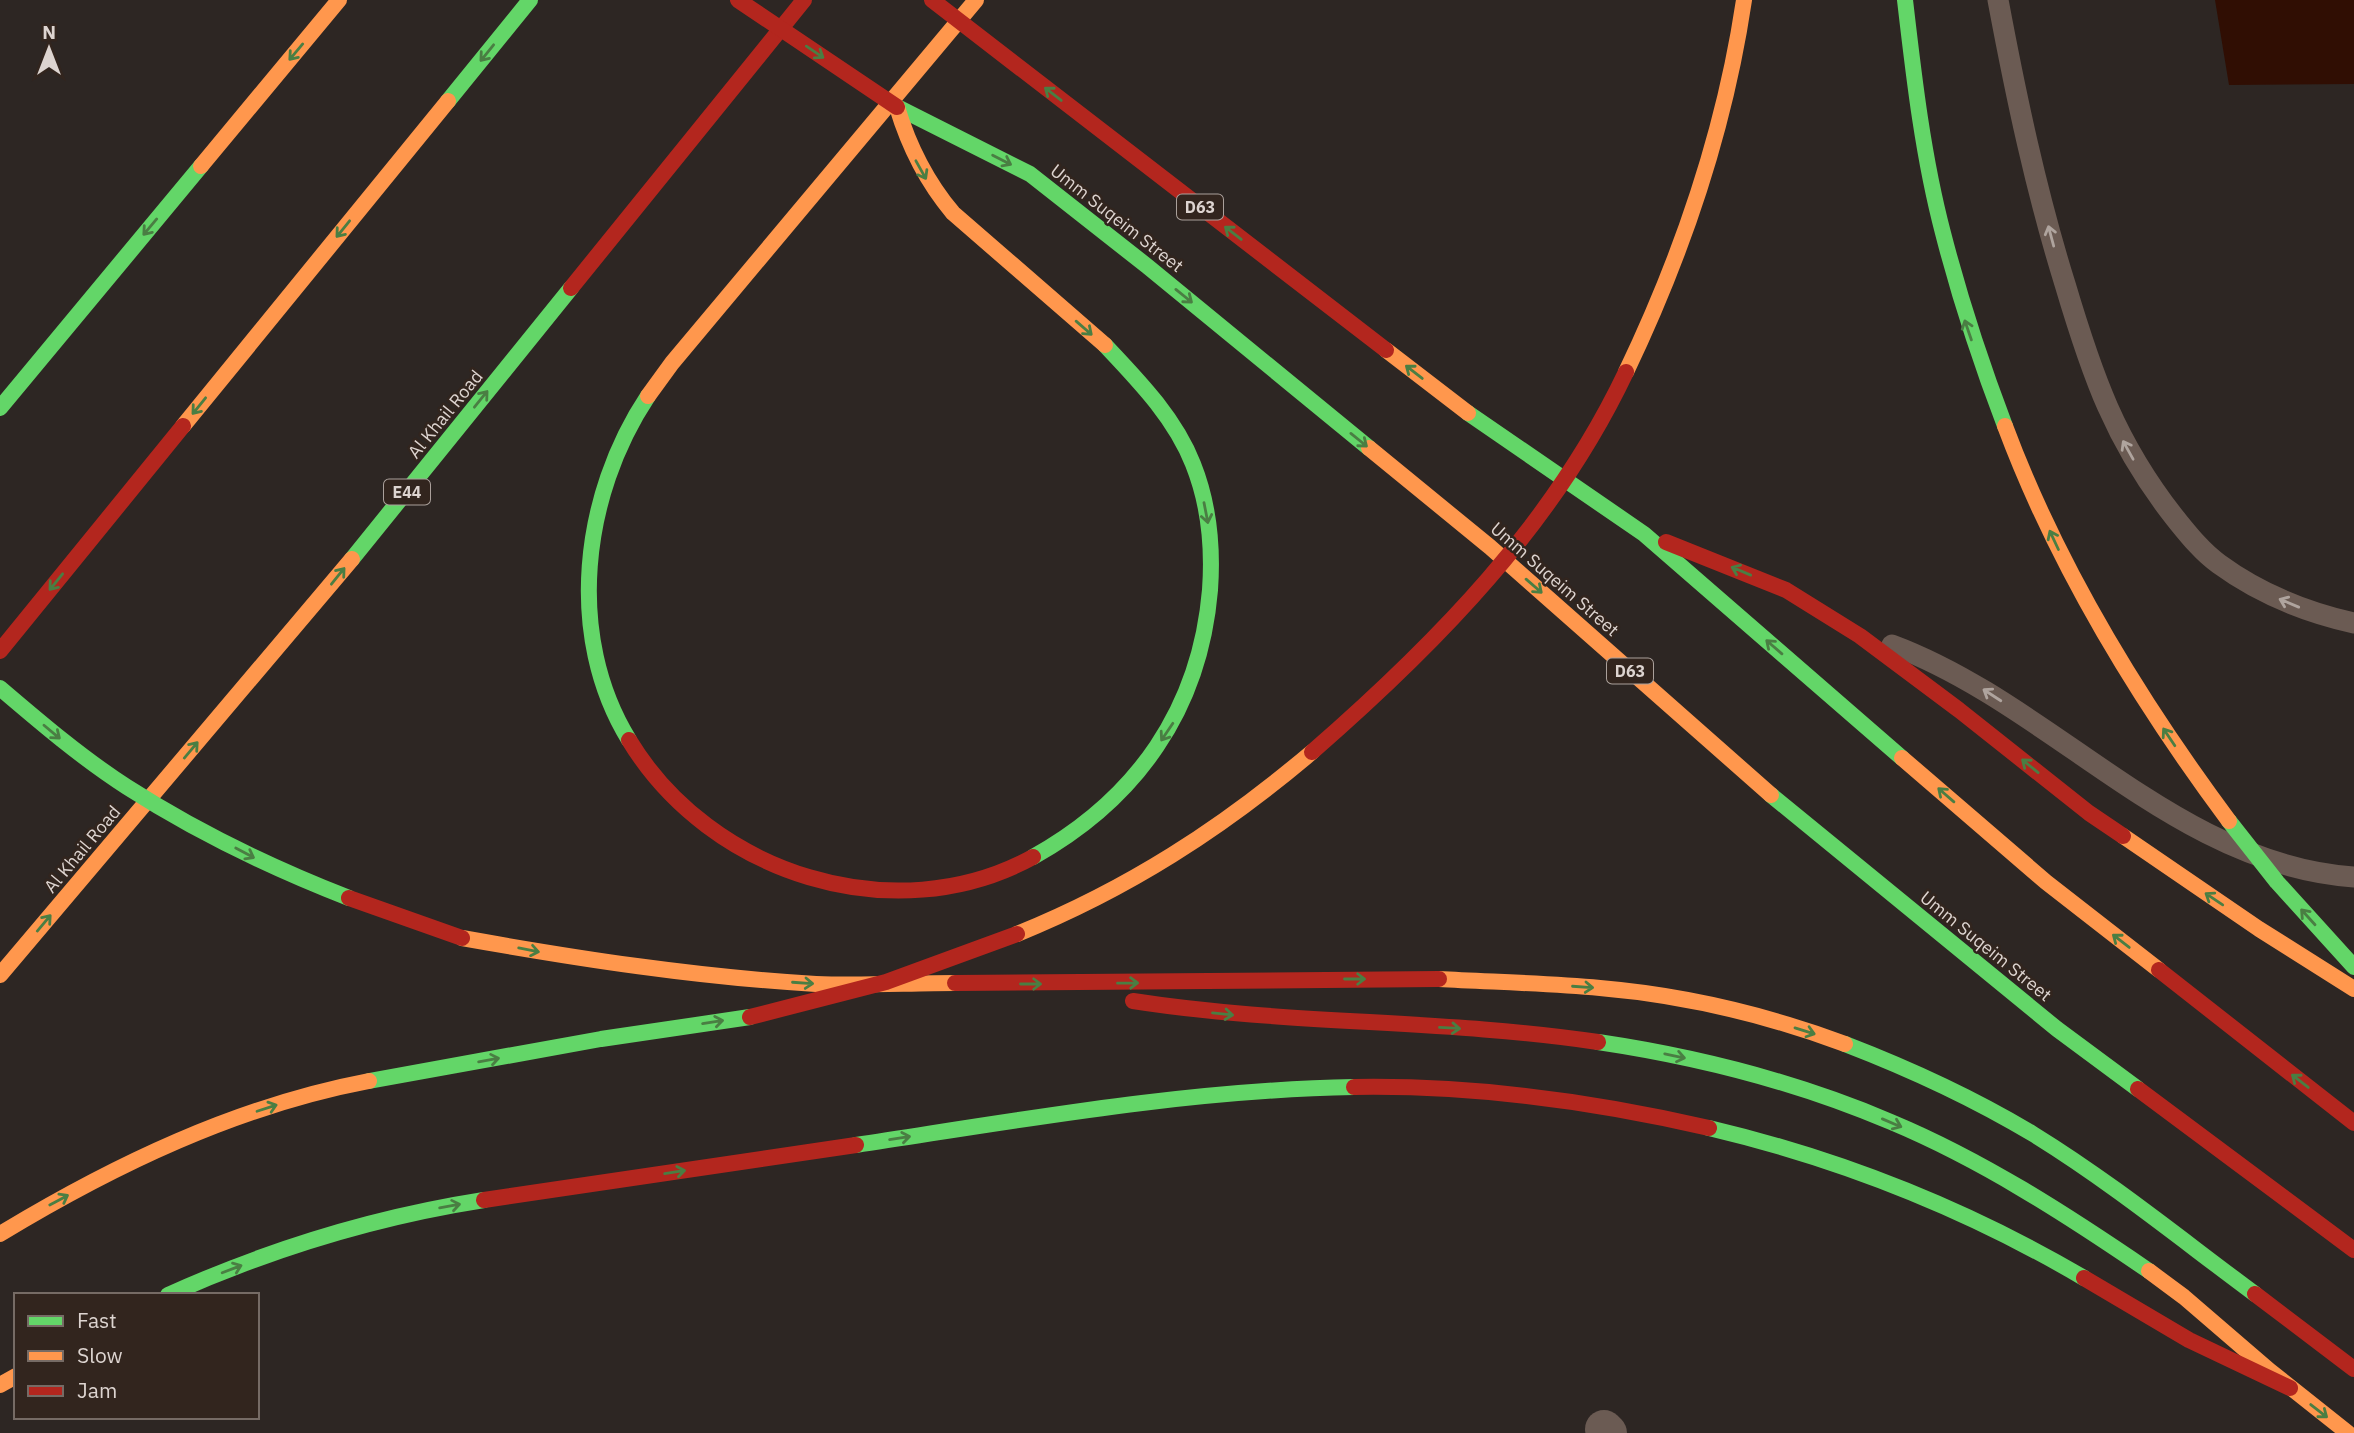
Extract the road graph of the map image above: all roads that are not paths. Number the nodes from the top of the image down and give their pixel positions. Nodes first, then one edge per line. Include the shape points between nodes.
1 (339, 0) edge
2 (530, 0) edge
3 (738, 0) edge
4 (804, 0) edge
5 (932, 0) edge
6 (976, 0) edge
7 (1744, 0) edge
8 (1905, 0) edge
9 (1998, 0) edge
10 (897, 107) junction
11 (0, 408) edge
12 (1644, 534) junction
13 (2354, 623) edge
14 (1860, 636) junction
15 (0, 650) edge
16 (0, 688) edge
17 (2354, 877) edge
18 (2354, 967) edge
19 (0, 975) edge
20 (1060, 984) junction
21 (2354, 989) edge
22 (2354, 1123) edge
23 (0, 1234) edge
24 (2354, 1250) edge
25 (173, 1293) edge
26 (2354, 1369) edge
27 (2291, 1388) junction
28 (2348, 1433) edge

1 -> 11 main road
2 -> 15 main road
3 -> 10 main road, Umm Suqeim Street / D63, bridge
19 -> 4 main road, Al Khail Road / E44 via 328,589
12 -> 5 main road, D63, bridge via 1468,413
10 -> 6 main road via 917,164 953,213 1120,359 1155,398 1183,442 1198,479 1212,562 1210,603 1192,684 1178,715 1127,785 1097,815 1025,863 940,890 895,892 852,889 767,861 691,815 659,784 611,709 597,667 589,623 589,568 597,512 614,459 639,408
23 -> 7 main road, bridge via 36,1211 159,1150 270,1106 374,1080 775,1012 850,993 1033,926 1183,850 1285,776 1404,671 1513,551 1580,458 1636,354 1669,275 1721,114
18 -> 8 main road, bridge via 2252,852 2151,710 2075,581 2031,491 1984,375 1940,229 1921,142
13 -> 9 lane via 2307,611 2262,592 2217,563 2186,531 2134,461 2096,382 2056,257
10 -> 24 main road, Umm Suqeim Street / D63 via 1030,174 1126,249 1490,547 1769,794 2057,1030
14 -> 12 main road via 1786,590
22 -> 12 main road, D63 via 2046,882
17 -> 14 lane via 2293,868 2217,839 1962,677 1923,657
21 -> 14 main road via 2089,813
16 -> 20 main road, bridge via 126,787 189,824 323,889 462,937 580,960 713,976 819,984
20 -> 26 main road via 1348,979 1601,988 1751,1015 1825,1037 1966,1096 2033,1134 2097,1176
20 -> 27 main road via 1116,998 1228,1014 1576,1038 1674,1055 1818,1094 1932,1141 2040,1200 2148,1270
25 -> 27 main road via 357,1227 446,1206 1137,1103 1243,1091 1454,1089 1664,1116 1824,1160 1991,1228 2174,1331
27 -> 28 main road

